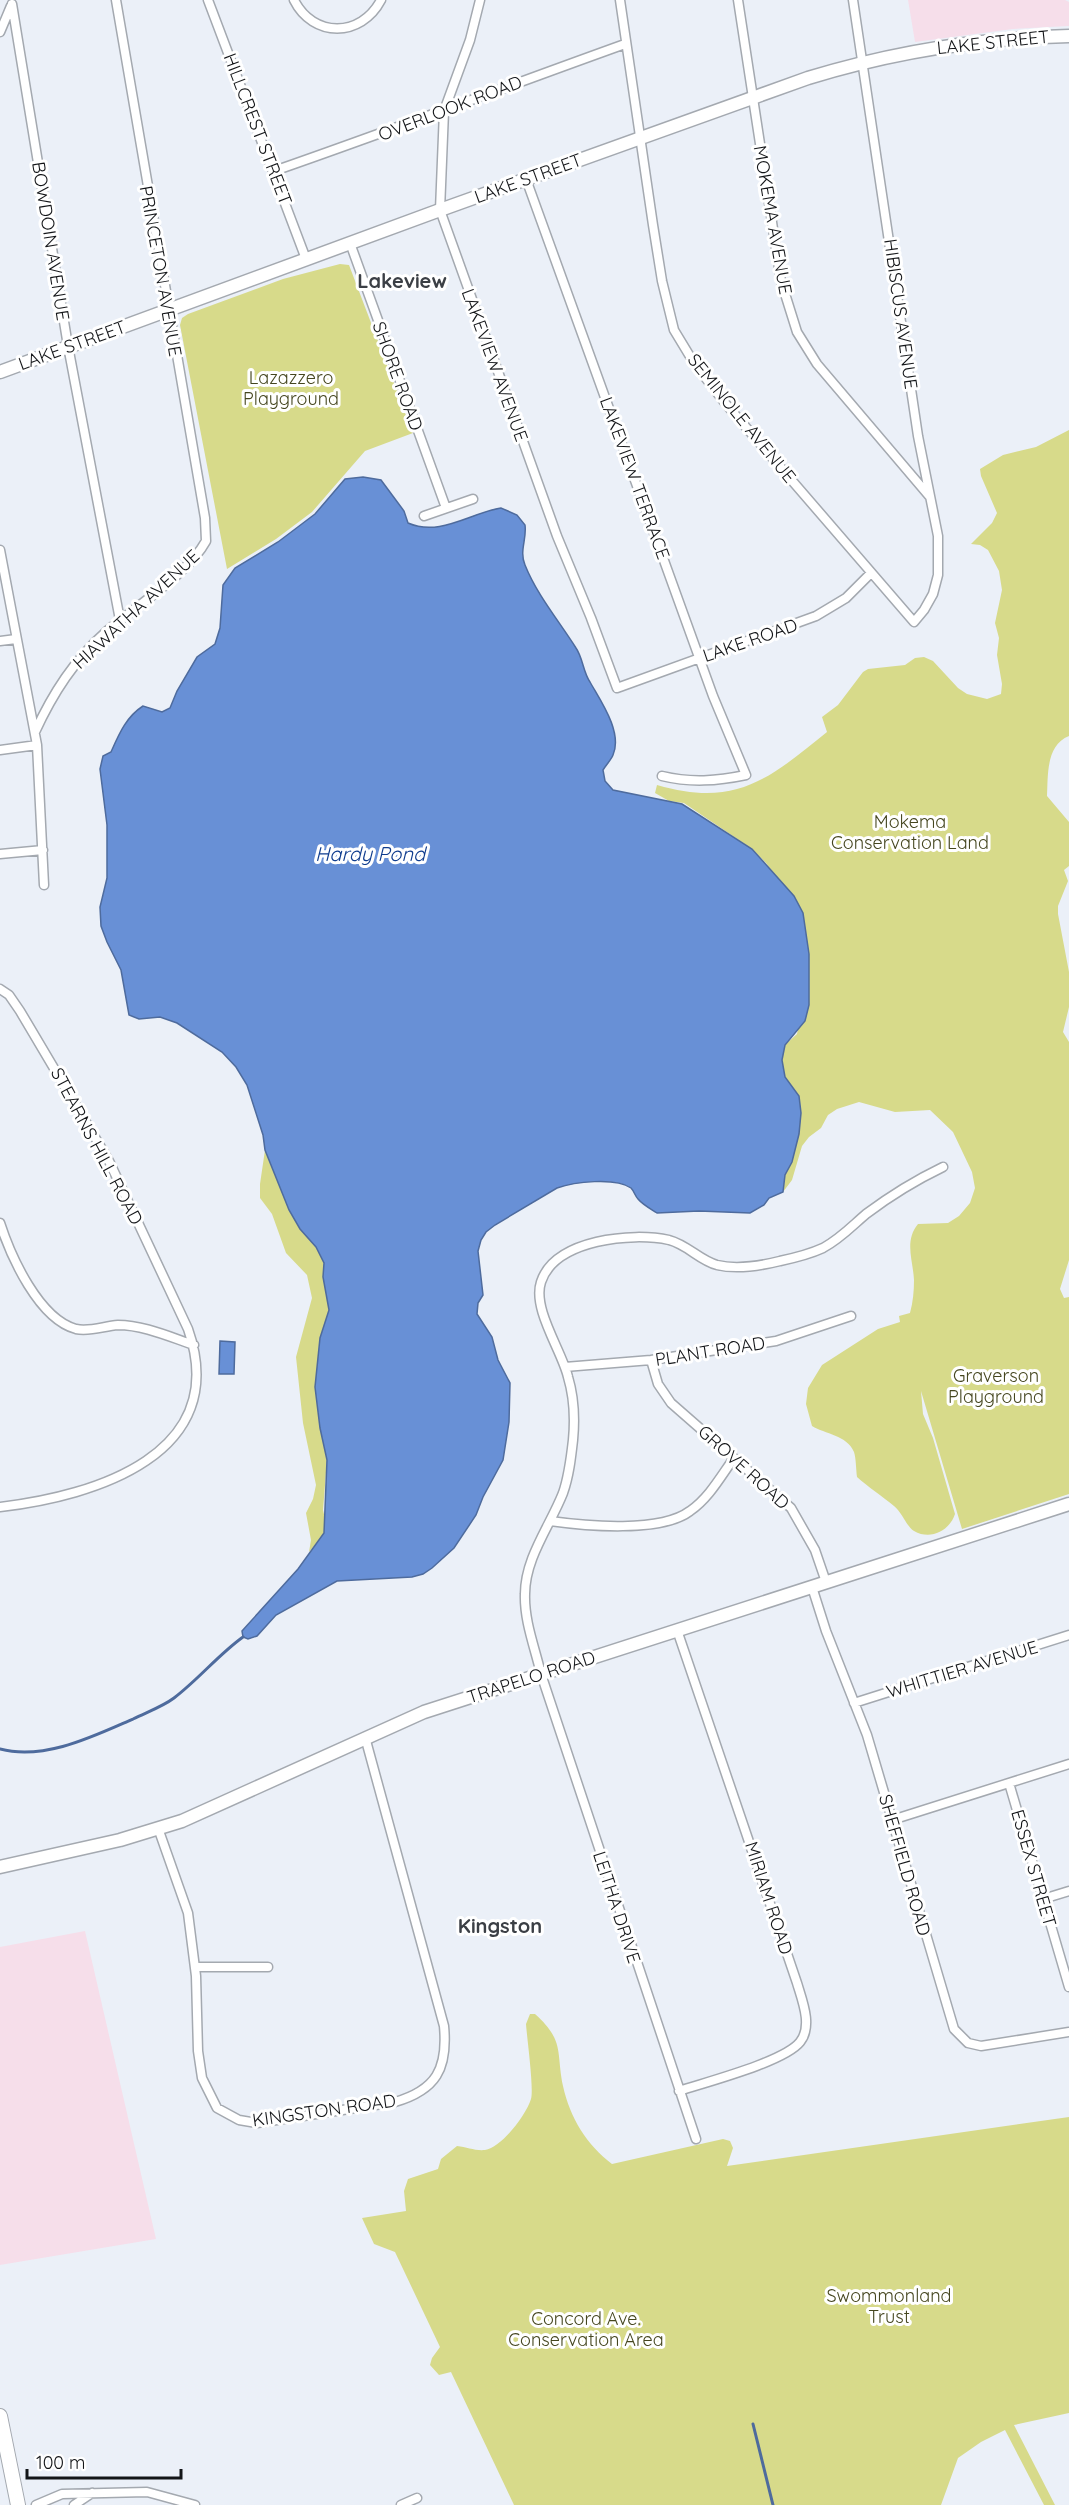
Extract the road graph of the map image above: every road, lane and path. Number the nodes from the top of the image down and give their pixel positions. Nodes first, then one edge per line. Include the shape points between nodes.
1 (116, 0) edge
2 (208, 0) edge
3 (294, 0) edge
4 (381, 0) edge
5 (480, 0) edge
6 (620, 0) edge
7 (738, 0) edge
8 (853, 0) edge
9 (12, 2) edge
10 (0, 32) edge
11 (1069, 36) edge
12 (625, 44) junction
13 (862, 62) junction
14 (753, 97) junction
15 (444, 111) junction
16 (639, 138) junction
17 (274, 171) junction
18 (526, 179) junction
19 (440, 210) junction
20 (350, 243) junction
21 (306, 259) junction
22 (168, 310) junction
23 (68, 346) junction
24 (0, 372) edge
25 (473, 499) dead end
26 (932, 500) junction
27 (446, 508) junction
28 (424, 516) dead end
29 (206, 541) joint
30 (0, 550) edge
31 (872, 573) junction
32 (120, 620) junction
33 (914, 621) joint
34 (16, 639) junction
35 (0, 640) edge
36 (700, 658) junction
37 (617, 688) joint
38 (35, 732) junction
39 (37, 745) junction
40 (0, 750) edge
41 (662, 776) dead end
42 (43, 850) junction
43 (0, 854) edge
44 (44, 885) dead end
45 (0, 989) edge
46 (943, 1167) dead end
47 (0, 1223) edge
48 (851, 1316) dead end
49 (194, 1345) junction
50 (651, 1360) junction
51 (565, 1367) junction
52 (734, 1458) junction
53 (1069, 1504) edge
54 (0, 1507) edge
55 (550, 1521) junction
56 (826, 1582) junction
57 (812, 1587) junction
58 (677, 1630) junction
59 (1069, 1635) edge
60 (541, 1674) junction
61 (854, 1703) junction
62 (364, 1737) junction
63 (1069, 1764) edge
64 (1009, 1783) junction
65 (892, 1820) junction
66 (158, 1828) junction
67 (0, 1867) edge
68 (1069, 1891) edge
69 (1043, 1899) junction
70 (195, 1967) junction
71 (268, 1967) dead end
72 (1069, 1987) edge
73 (1069, 2032) edge
74 (679, 2091) junction
75 (696, 2139) dead end
76 (0, 2416) edge
77 (92, 2493) junction
78 (417, 2498) dead end
79 (18, 2505) edge
80 (36, 2505) edge
81 (74, 2505) edge
82 (195, 2505) edge
83 (401, 2505) edge

1 - 22 street, PRINCETON AVENUE
2 - 17 street, HILLCREST STREET
3 - 4 street via 311,20 346,29 364,19
5 - 15 street, LAKEVIEW AVENUE
6 - 12 street, SEMINOLE AVENUE
7 - 14 street, MOKEMA AVENUE
8 - 13 street, HIBISCUS AVENUE
9 - 10 street
9 - 23 street, BOWDOIN AVENUE
11 - 13 main road, LAKE STREET via 974,42
12 - 15 street, OVERLOOK ROAD
12 - 16 street, SEMINOLE AVENUE
13 - 14 main road, LAKE STREET
13 - 26 street, HIBISCUS AVENUE via 918,436
14 - 16 main road, LAKE STREET
14 - 26 street, MOKEMA AVENUE via 781,280 797,332 817,363
15 - 17 street, OVERLOOK ROAD
15 - 19 street, LAKEVIEW AVENUE
16 - 18 main road, LAKE STREET
16 - 31 street, SEMINOLE AVENUE via 662,281 681,344 725,403
17 - 21 street, HILLCREST STREET
18 - 19 main road, LAKE STREET
18 - 36 street, LAKEVIEW TERRACE
19 - 20 main road, LAKE STREET
19 - 37 street, LAKEVIEW AVENUE via 557,536
20 - 21 main road, LAKE STREET
20 - 27 street, SHORE ROAD
21 - 22 main road, LAKE STREET
22 - 23 main road, LAKE STREET
22 - 29 street, PRINCETON AVENUE
23 - 24 main road, LAKE STREET
23 - 32 street, BOWDOIN AVENUE
25 - 27 street
26 - 33 street, HIBISCUS AVENUE via 938,536 938,575 933,594
27 - 28 street
29 - 32 street, HIAWATHA AVENUE via 194,557
30 - 34 street
31 - 33 street, SEMINOLE AVENUE
31 - 36 street, LAKE ROAD via 846,598 816,616
32 - 38 street, HIAWATHA AVENUE via 75,664
34 - 35 street
34 - 38 street
36 - 37 street, LAKE ROAD
36 - 41 street, LAKEVIEW TERRACE via 746,775 699,782
38 - 39 street
39 - 40 street
39 - 42 street
42 - 43 street
42 - 44 street
45 - 49 street, STEARNS HILL ROAD via 21,1011 109,1161
46 - 51 street, LEITHA DRIVE via 883,1202 823,1248 753,1268 718,1265 670,1240 619,1238 572,1249 549,1270 541,1282 540,1293
47 - 49 street via 28,1283 47,1311 62,1322 78,1329 131,1327
48 - 50 street, PLANT ROAD via 777,1341
49 - 54 street, STEARNS HILL ROAD via 197,1365 185,1419 172,1441 149,1461 58,1498
50 - 51 street, PLANT ROAD
50 - 52 street, GROVE ROAD via 658,1384 671,1403
51 - 55 street, LEITHA DRIVE via 573,1401 574,1433 564,1491
52 - 55 street via 705,1497 675,1520 656,1525
52 - 56 street, GROVE ROAD via 791,1508 815,1550
53 - 56 main road, TRAPELO ROAD
55 - 60 street, LEITHA DRIVE via 526,1577 524,1596
56 - 57 main road, TRAPELO ROAD
57 - 58 main road, TRAPELO ROAD
57 - 61 street, SHEFFIELD ROAD
58 - 60 main road, TRAPELO ROAD
58 - 74 street, MIRIAM ROAD via 806,2014 801,2042 789,2051
59 - 61 street, WHITTIER AVENUE
60 - 62 main road, TRAPELO ROAD via 424,1712
60 - 74 street, LEITHA DRIVE
61 - 65 street, SHEFFIELD ROAD
62 - 66 main road, TRAPELO ROAD via 223,1804
62 - 70 street, KINGSTON ROAD via 444,2026 443,2061 428,2086 416,2096 395,2102 257,2123 239,2120 217,2108 202,2078
63 - 64 street
64 - 65 street
64 - 69 street, ESSEX STREET
65 - 73 street, SHEFFIELD ROAD via 959,2036 981,2046
66 - 67 main road, TRAPELO ROAD
66 - 70 street, KINGSTON ROAD via 188,1913
68 - 69 street
69 - 72 street, ESSEX STREET
70 - 71 street
74 - 75 street, LEITHA DRIVE
76 - 79 main road
77 - 80 street via 62,2494
77 - 81 street
77 - 82 street via 147,2492
78 - 83 street

